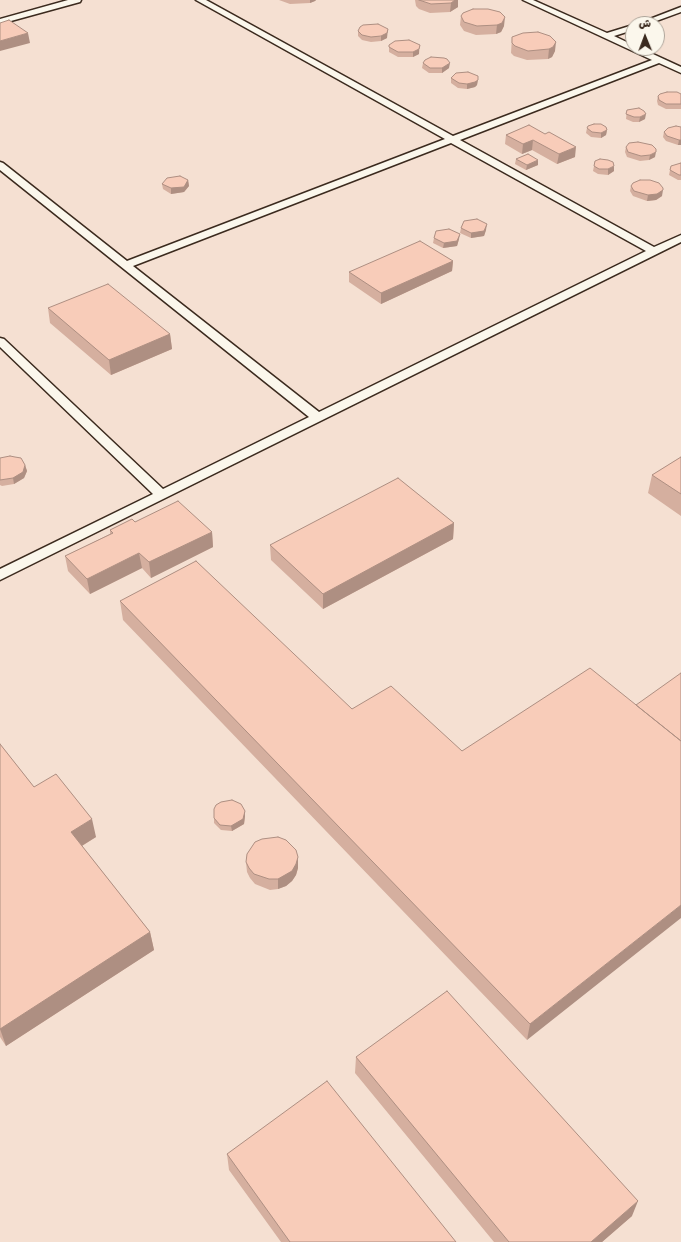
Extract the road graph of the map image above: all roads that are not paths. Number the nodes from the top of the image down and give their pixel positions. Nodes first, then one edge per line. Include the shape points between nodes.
1 (77, 0) edge
2 (200, 0) edge
3 (527, 0) edge
4 (681, 10) edge
5 (664, 16) edge
6 (0, 22) edge
7 (625, 30) edge
8 (608, 36) junction
9 (625, 44) edge
10 (651, 56) edge
11 (660, 60) junction
12 (681, 70) edge
13 (450, 140) junction
14 (0, 165) edge
15 (681, 238) edge
16 (653, 251) junction
17 (125, 265) junction
18 (0, 341) edge
19 (318, 418) junction
20 (162, 494) junction
21 (0, 575) edge

1 - 6 lane
2 - 13 lane
3 - 8 lane
4 - 5 lane
7 - 8 lane
8 - 9 lane
10 - 11 lane
11 - 12 lane
11 - 13 lane
13 - 16 lane
13 - 17 lane
14 - 17 lane
15 - 16 lane
16 - 19 lane
17 - 19 lane
18 - 20 lane
19 - 20 lane
20 - 21 lane

